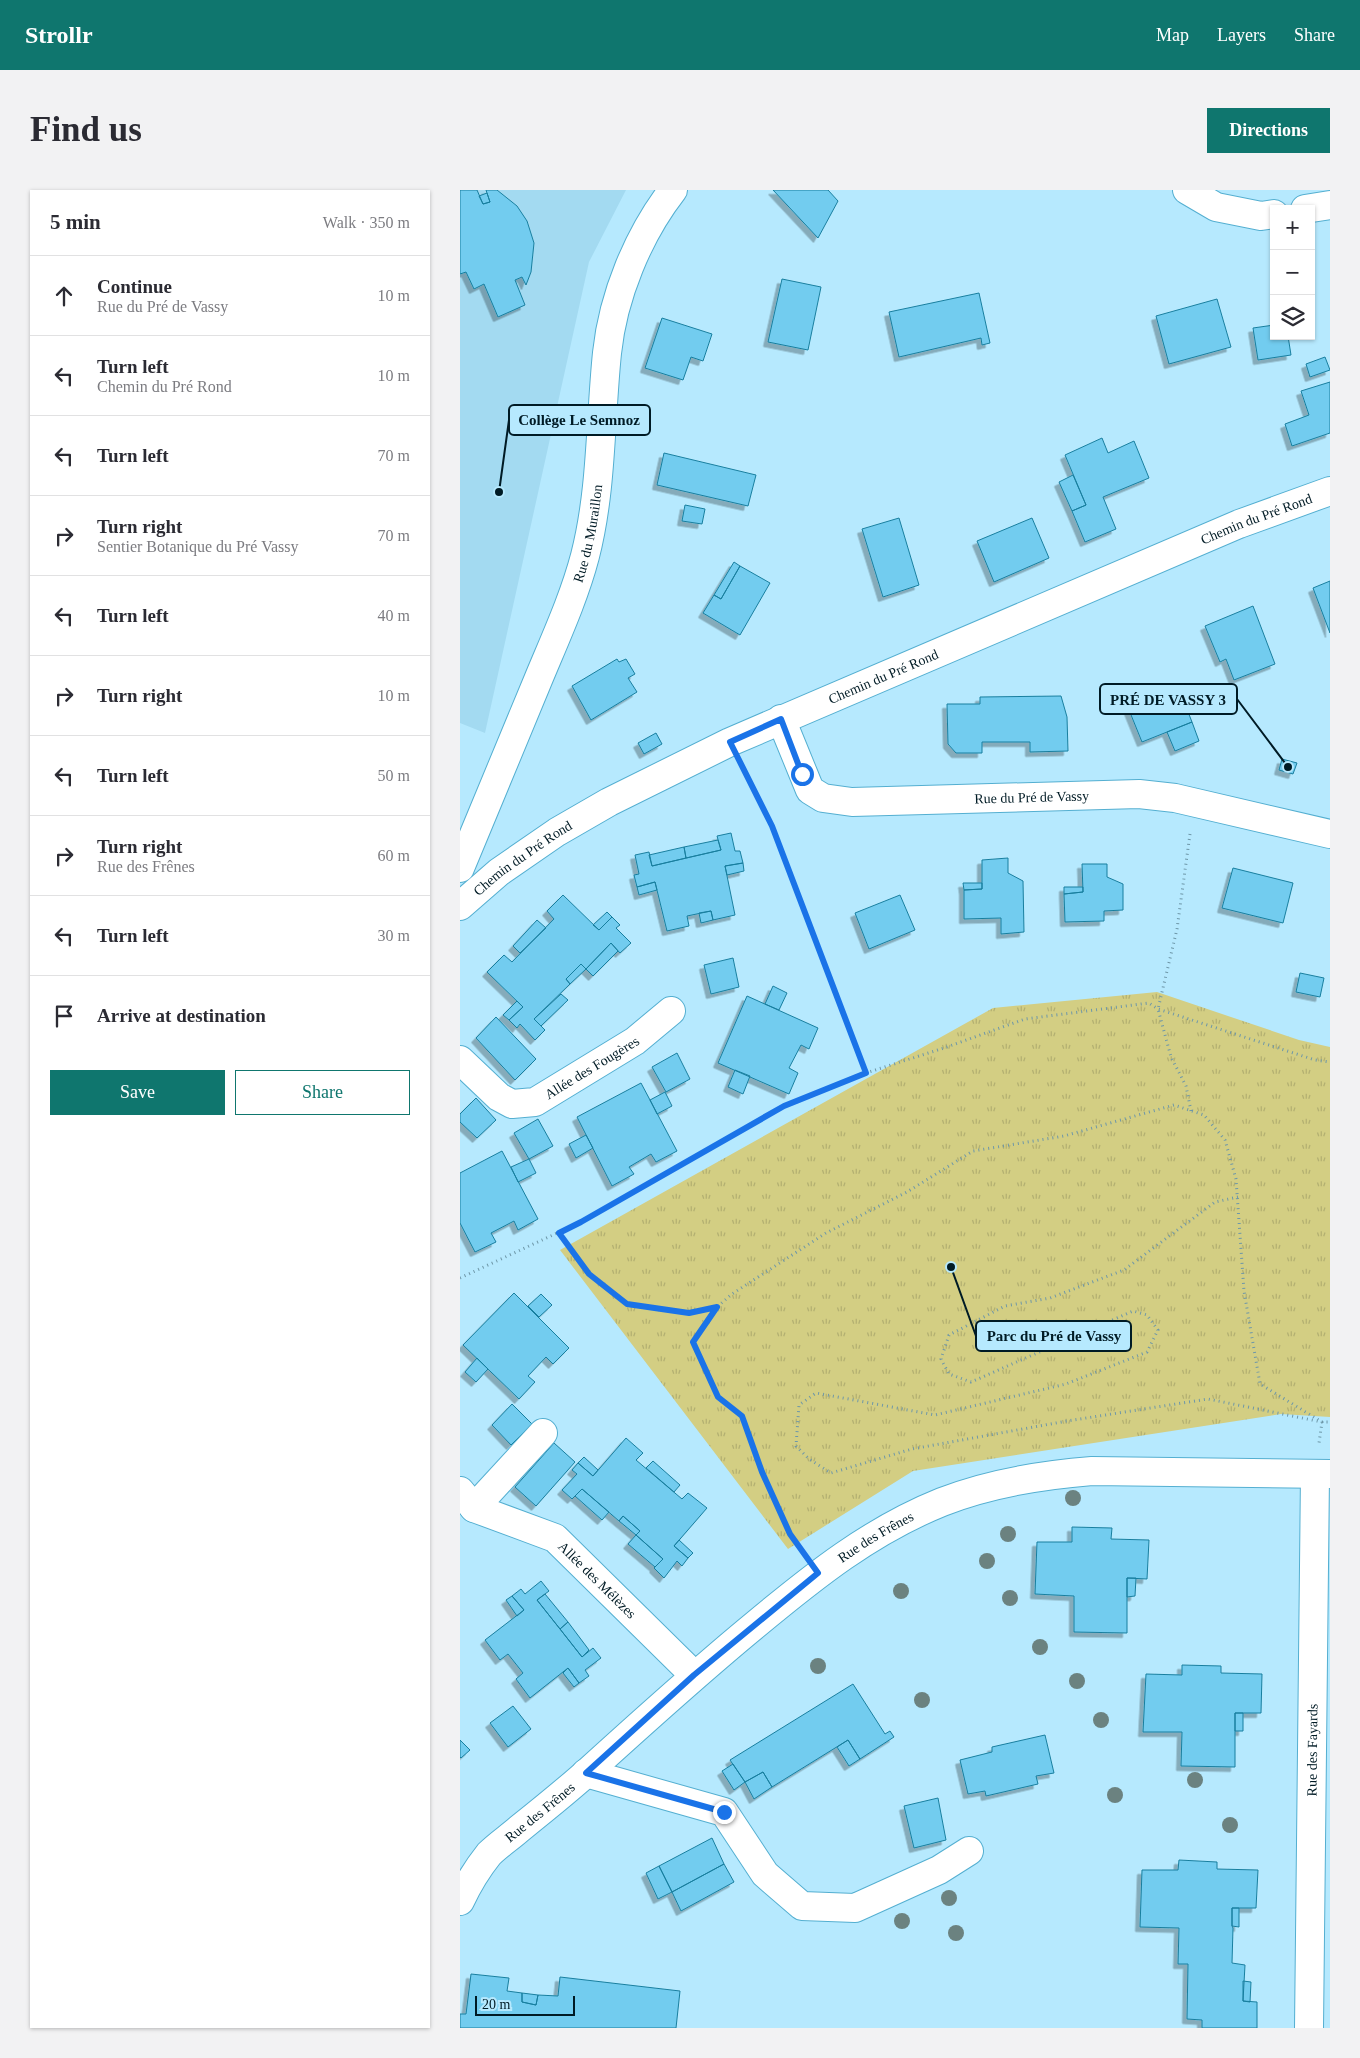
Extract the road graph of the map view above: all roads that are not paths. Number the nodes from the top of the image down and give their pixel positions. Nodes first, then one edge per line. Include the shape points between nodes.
1 (673, 190) edge
2 (1187, 190) edge
3 (1330, 204) edge
4 (1315, 207) edge
5 (1270, 215) edge
6 (1330, 491) edge
7 (781, 719) junction
8 (1330, 834) edge
9 (460, 868) edge
10 (460, 906) edge
11 (671, 1011) dead end
12 (460, 1060) edge
13 (543, 1433) dead end
14 (1322, 1474) edge
15 (467, 1500) edge
16 (1321, 1638) edge
17 (694, 1675) junction
18 (586, 1773) junction
19 (969, 1850) dead end
20 (460, 1901) edge
21 (1309, 2028) edge

1 - 9 street, Rue du Muraillon via 648,227 631,261 615,313 607,351 596,504 585,556
2 - 5 street via 1216,207 1261,216
3 - 4 street
6 - 7 street, Chemin du Pré Rond via 1239,524
7 - 8 street, Rue du Pré de Vassy via 810,790 823,798 852,802 1139,794 1174,798
7 - 10 street, Chemin du Pré Rond via 609,802 557,832 499,872
11 - 12 street, Allée des Fougères via 635,1041 535,1102 512,1104 499,1097
13 - 15 street
14 - 16 street, Rue des Fayards
14 - 17 street, Rue des Frênes via 1092,1471 1018,1480 944,1501 871,1537 818,1573
15 - 17 street, Allée des Mélèzes via 555,1538
16 - 21 street, Rue des Fayards
17 - 18 street, Rue des Frênes
18 - 19 street via 724,1812 764,1874 802,1906 855,1908 939,1870
18 - 20 street, Rue des Frênes via 491,1852

